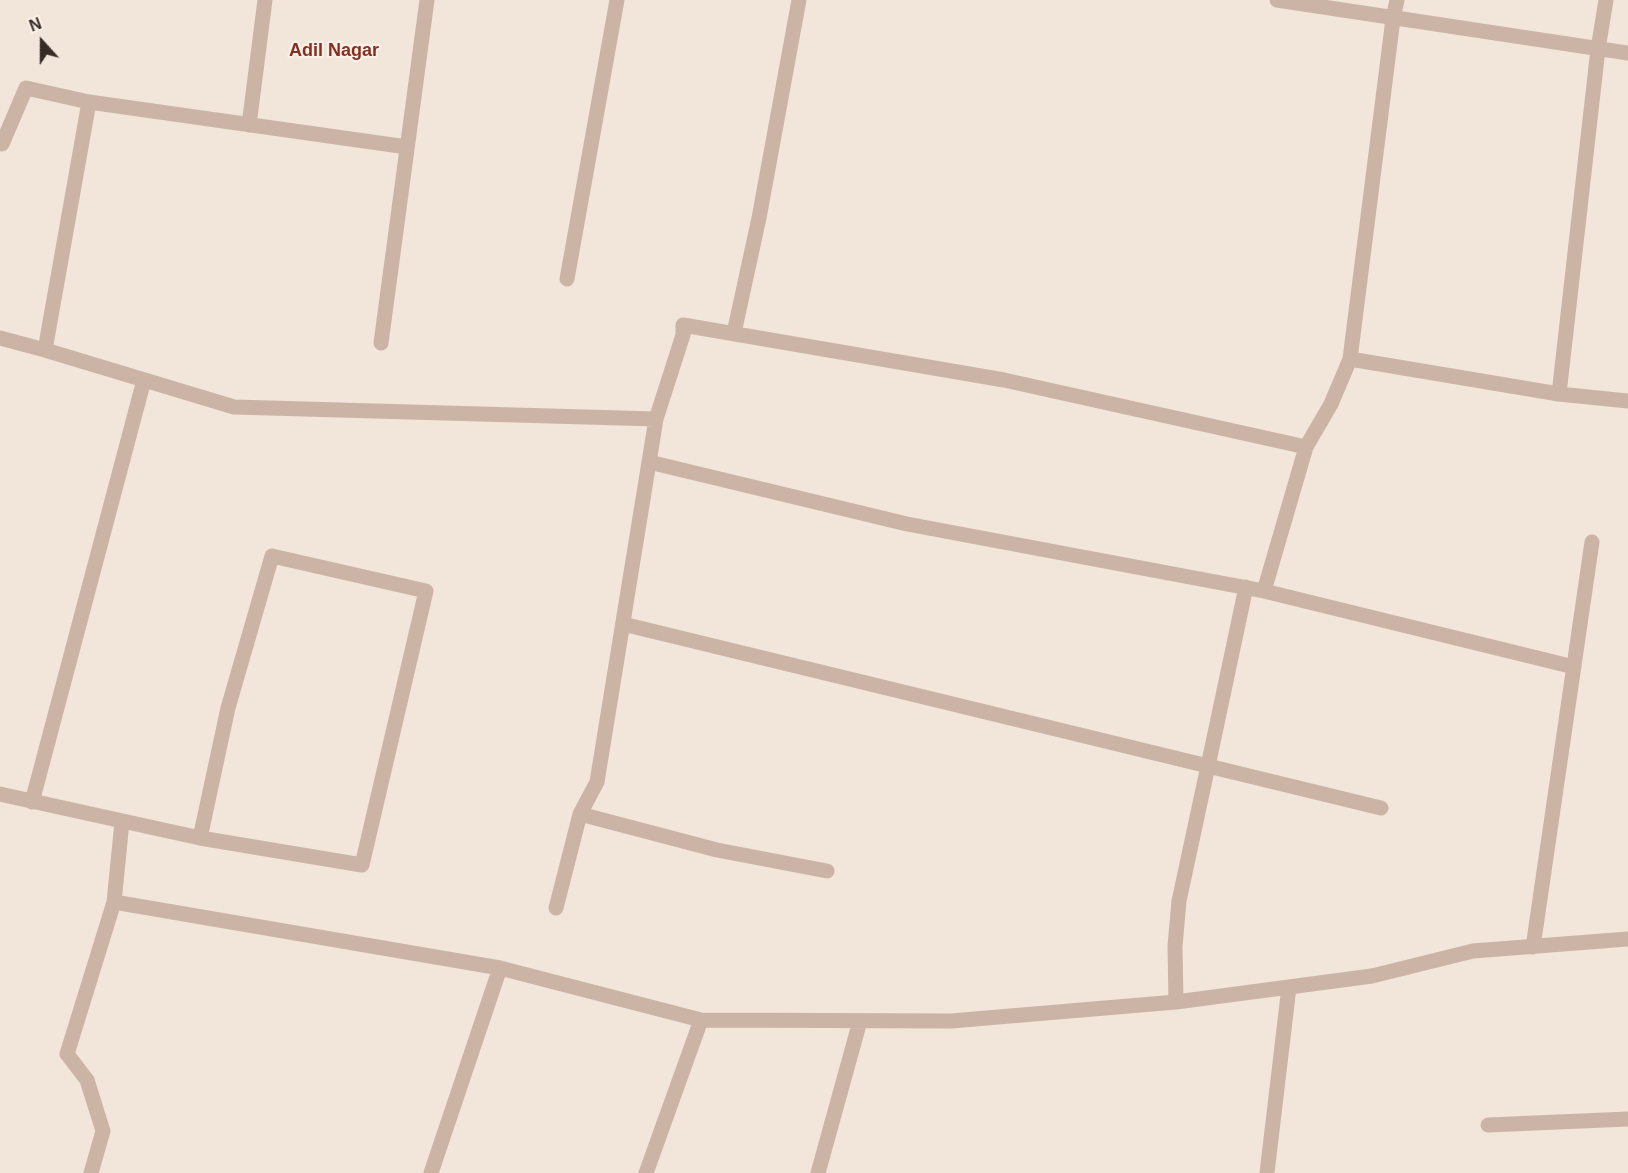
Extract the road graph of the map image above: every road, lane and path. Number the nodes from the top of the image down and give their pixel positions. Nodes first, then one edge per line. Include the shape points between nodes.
1 (265, 0) edge
2 (427, 0) edge
3 (617, 0) edge
4 (799, 0) edge
5 (1277, 0) edge
6 (1397, 0) edge
7 (1606, 0) edge
8 (1392, 19) junction
9 (1598, 49) junction
10 (1628, 53) edge
11 (89, 102) junction
12 (249, 125) junction
13 (0, 143) edge
14 (407, 147) junction
15 (567, 279) dead end
16 (734, 333) junction
17 (0, 338) edge
18 (381, 344) dead end
19 (45, 350) junction
20 (1350, 359) junction
21 (144, 380) junction
22 (1559, 394) junction
23 (1628, 401) edge
24 (656, 419) junction
25 (1306, 447) junction
26 (649, 462) junction
27 (1592, 542) dead end
28 (1245, 587) junction
29 (1264, 591) junction
30 (623, 624) junction
31 (1575, 667) junction
32 (1208, 766) junction
33 (0, 794) edge
34 (32, 802) junction
35 (1380, 808) dead end
36 (580, 814) junction
37 (122, 822) junction
38 (200, 838) junction
39 (827, 870) dead end
40 (114, 902) junction
41 (556, 908) dead end
42 (1628, 939) edge
43 (1533, 947) junction
44 (500, 968) junction
45 (1289, 987) junction
46 (1176, 1002) junction
47 (701, 1020) junction
48 (860, 1021) junction
49 (1628, 1119) edge
50 (1488, 1125) dead end
51 (91, 1173) edge
52 (431, 1173) edge
53 (646, 1173) edge
54 (818, 1173) edge
55 (1267, 1173) edge

1 - 12 street
2 - 14 street
3 - 15 street
4 - 16 street
5 - 8 street
6 - 8 street
7 - 9 street
8 - 9 street
8 - 20 street
9 - 10 street
9 - 22 street
11 - 12 street
11 - 13 street via 26,88
11 - 19 street
12 - 14 street
14 - 18 street
16 - 24 street via 683,325
16 - 25 street via 1004,380
17 - 19 street
19 - 21 street
20 - 22 street
20 - 25 street via 1331,404
21 - 24 street via 234,407
21 - 34 street
22 - 23 street
24 - 26 street
25 - 29 street
26 - 28 street via 907,524
26 - 30 street
27 - 31 street
28 - 29 street
28 - 32 street
29 - 31 street
30 - 32 street
30 - 36 street via 597,782
31 - 43 street
32 - 35 street
32 - 46 street via 1179,901
33 - 34 street
34 - 37 street
36 - 39 street via 717,850
36 - 41 street
37 - 38 street
37 - 40 street
38 - 38 street via 362,865 426,591 272,556 228,708
40 - 44 street
40 - 51 street via 66,1054 87,1080 104,1131
42 - 43 street
43 - 45 street via 1473,951 1372,976
44 - 47 street
44 - 52 street
45 - 46 street
45 - 55 street
46 - 48 street via 951,1021
47 - 48 street
47 - 53 street
48 - 54 street
49 - 50 street

